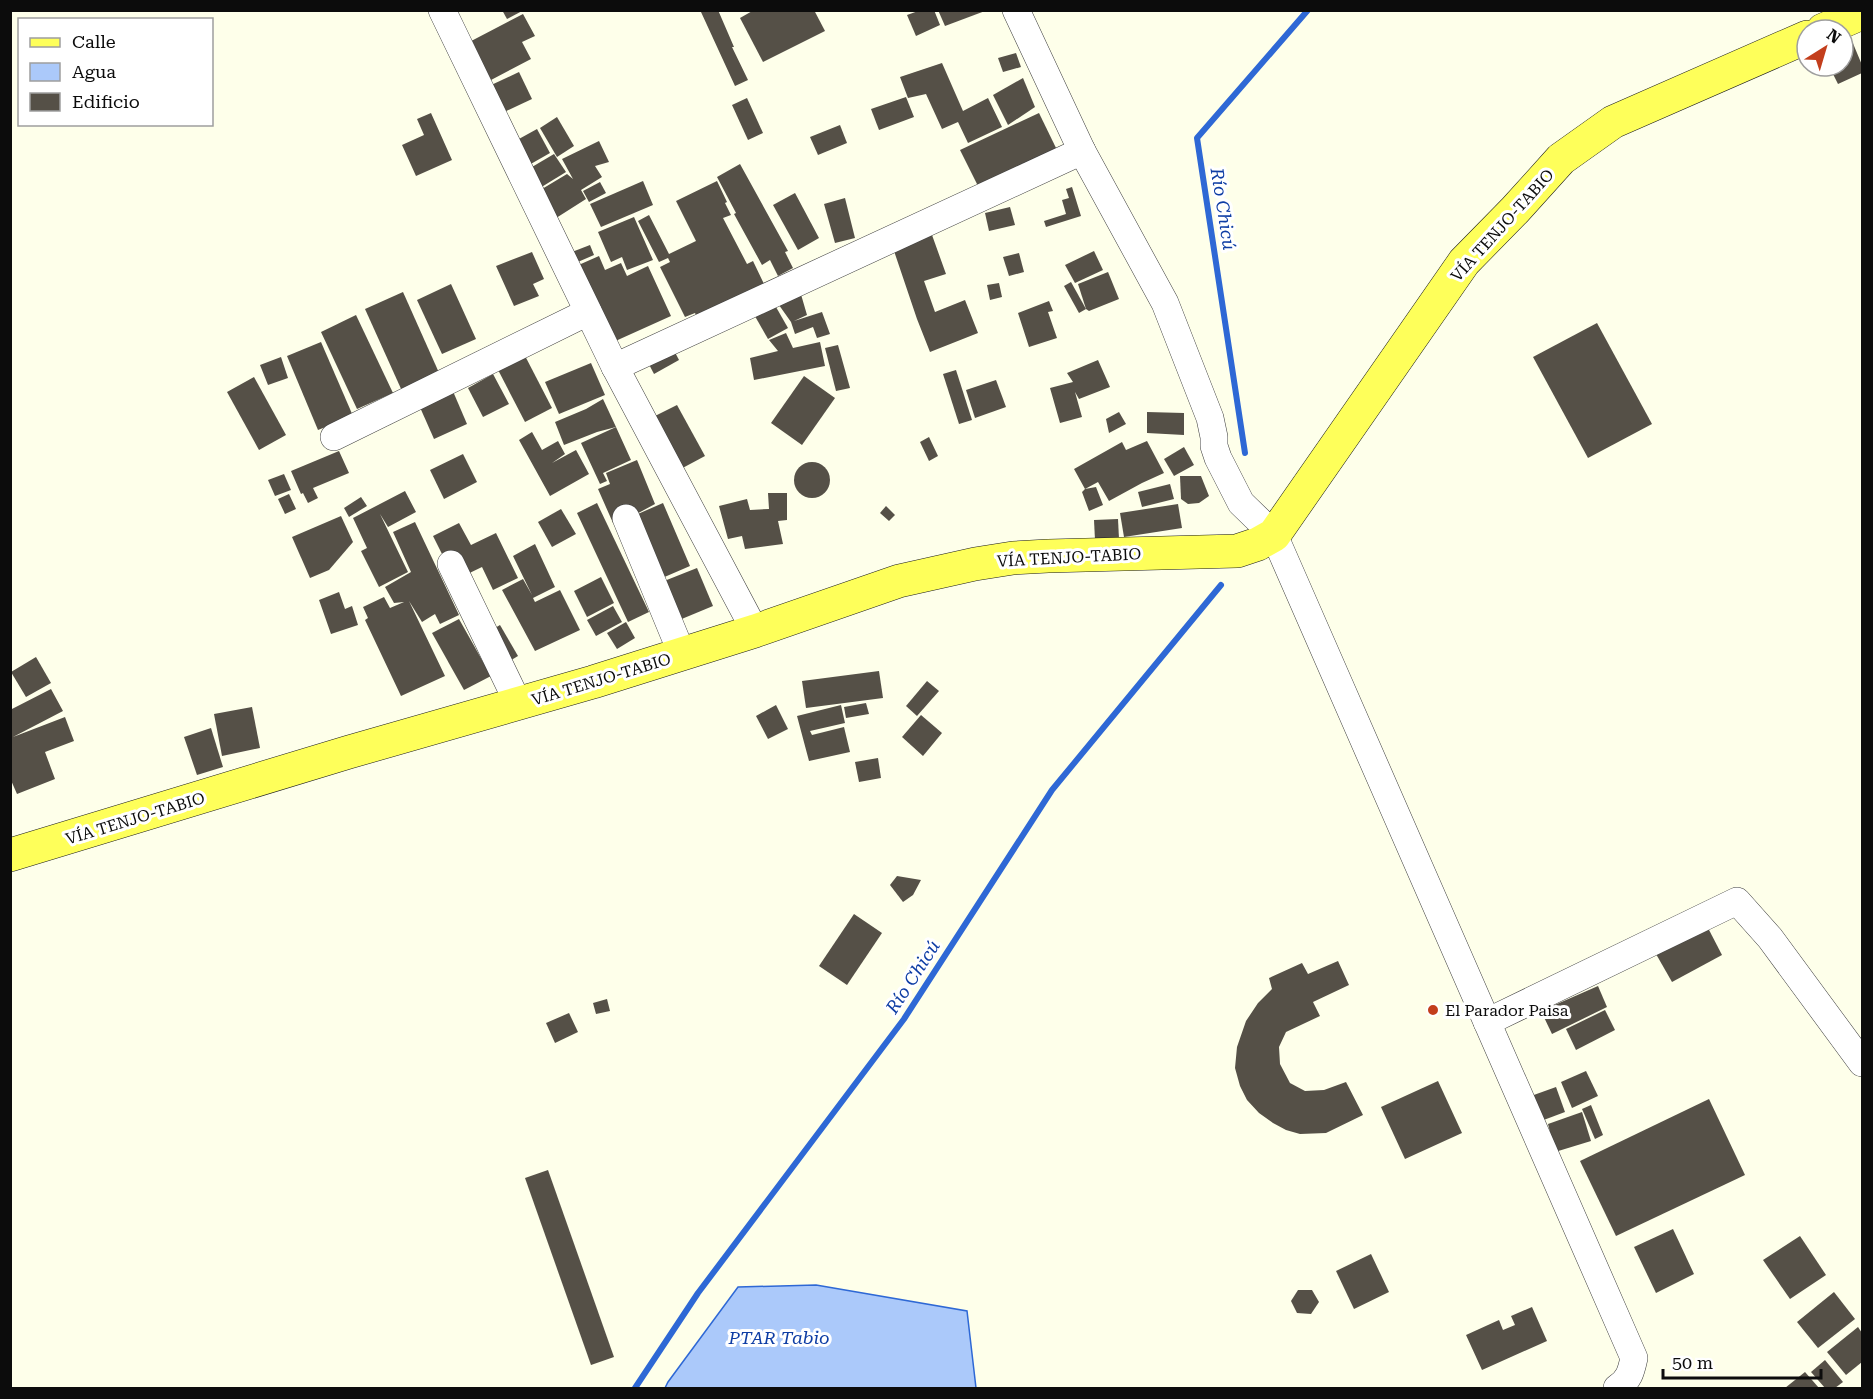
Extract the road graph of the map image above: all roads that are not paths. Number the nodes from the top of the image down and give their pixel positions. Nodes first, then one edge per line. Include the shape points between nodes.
1 (442, 10) edge
2 (1016, 10) edge
3 (1795, 42) edge
4 (1082, 151) junction
5 (588, 312) junction
6 (615, 367) junction
7 (334, 437) dead end
8 (626, 518) dead end
9 (1274, 535) junction
10 (451, 564) dead end
11 (754, 631) junction
12 (682, 654) junction
13 (518, 704) junction
14 (12, 851) edge
15 (1487, 1022) junction
16 (1863, 1063) edge
17 (1625, 1387) edge

1 - 5 street
2 - 4 street
3 - 9 main road, VÍA TENJO-TABIO via 1613,122 1561,159 1464,262
4 - 6 street
4 - 9 street via 1165,303 1210,418 1218,458 1241,503
5 - 6 street
5 - 7 street
6 - 11 street
8 - 12 street
9 - 11 main road, VÍA TENJO-TABIO via 1237,551 1048,556 975,564 899,581
9 - 15 street
10 - 13 street
11 - 12 main road, VÍA TENJO-TABIO
12 - 13 main road, VÍA TENJO-TABIO
13 - 14 main road, VÍA TENJO-TABIO
15 - 16 street via 1737,901 1770,938
15 - 17 street via 1634,1358

